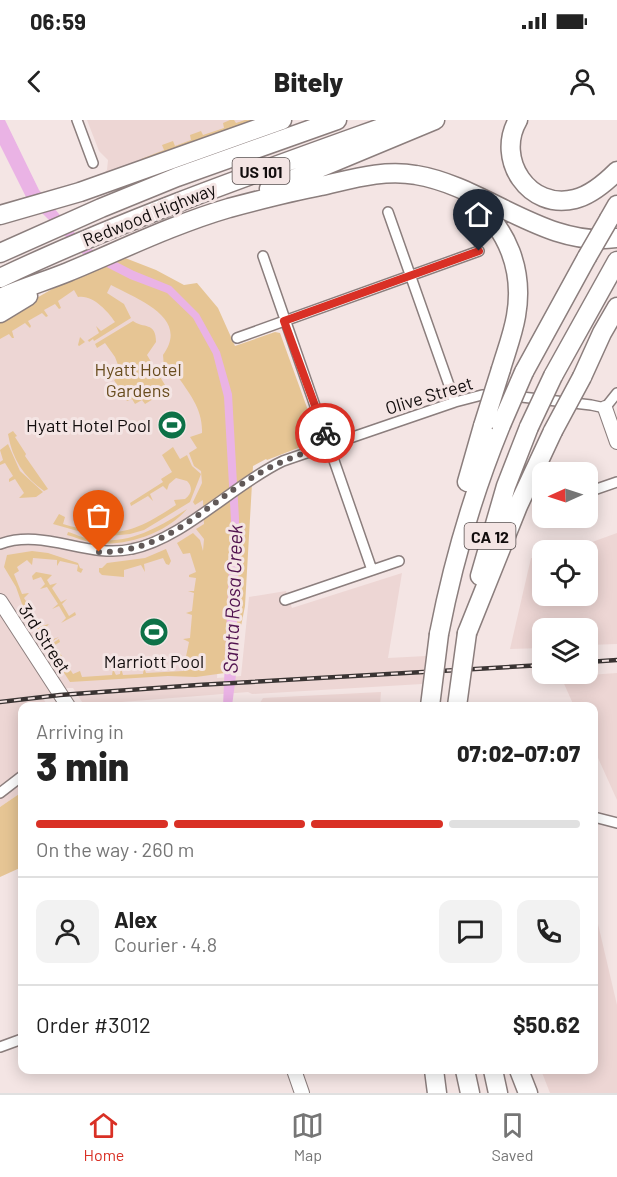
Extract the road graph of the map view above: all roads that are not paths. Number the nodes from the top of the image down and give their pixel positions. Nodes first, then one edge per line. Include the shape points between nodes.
1 (77, 120) edge
2 (282, 120) edge
3 (337, 120) edge
4 (403, 120) edge
5 (435, 120) edge
6 (518, 120) edge
7 (93, 163) dead end
8 (617, 171) edge
9 (445, 184) junction
10 (227, 209) junction
11 (388, 212) dead end
12 (613, 212) edge
13 (1, 224) edge
14 (617, 237) edge
15 (7, 250) edge
16 (479, 251) dead end
17 (263, 256) dead end
18 (617, 261) edge
19 (65, 273) junction
20 (411, 276) junction
21 (0, 278) edge
22 (0, 298) edge
23 (617, 307) edge
24 (0, 313) edge
25 (284, 321) junction
26 (617, 324) edge
27 (237, 338) dead end
28 (582, 377) junction
29 (617, 393) edge
30 (455, 402) junction
31 (605, 408) junction
32 (492, 425) junction
33 (617, 442) edge
34 (329, 444) junction
35 (617, 482) edge
36 (598, 489) edge
37 (0, 544) edge
38 (399, 561) dead end
39 (372, 570) junction
40 (285, 600) dead end
41 (0, 601) edge
42 (467, 633) junction
43 (64, 701) edge
44 (430, 702) edge
45 (458, 702) edge
46 (18, 779) edge
47 (0, 793) edge
48 (598, 818) edge
49 (617, 823) edge
50 (18, 1040) edge
51 (0, 1047) edge
52 (295, 1074) edge
53 (435, 1074) edge
54 (466, 1074) edge
55 (494, 1074) edge
56 (521, 1074) edge
57 (302, 1093) edge
58 (437, 1093) edge
59 (470, 1093) edge
60 (498, 1093) edge
61 (528, 1093) edge

1 - 7 street
2 - 13 highway
3 - 15 highway, Redwood Highway / US 101 via 177,177
4 - 21 highway, Redwood Highway / US 101 via 209,189
5 - 10 highway
6 - 8 highway via 510,144 512,164 522,182 539,195 558,201 580,198
9 - 10 highway via 413,174 383,174
9 - 14 highway via 567,235
9 - 32 highway, bridge via 491,217 514,261 517,313 501,369
10 - 19 highway
11 - 20 street
12 - 32 highway, bridge
16 - 20 street
17 - 25 street
18 - 42 highway, CA 12, bridge via 529,427 494,523
19 - 22 highway
19 - 24 highway
20 - 25 street
20 - 30 street
23 - 28 highway
25 - 27 street
25 - 34 street
26 - 28 highway
28 - 42 highway, bridge via 518,506
29 - 31 street
30 - 31 street, Olive Street via 482,395 504,395
30 - 34 street, Olive Street
31 - 33 main road
32 - 44 highway, bridge via 457,519
34 - 37 street, Olive Street via 273,466 166,536 134,549 99,552 45,539
34 - 39 street
35 - 36 street
38 - 39 street
39 - 40 street
41 - 43 main road, 3rd Street
42 - 45 highway, CA 12, bridge
46 - 47 street
48 - 49 street
50 - 51 street
52 - 57 main road
53 - 58 highway
54 - 59 highway
55 - 60 highway
56 - 61 highway

